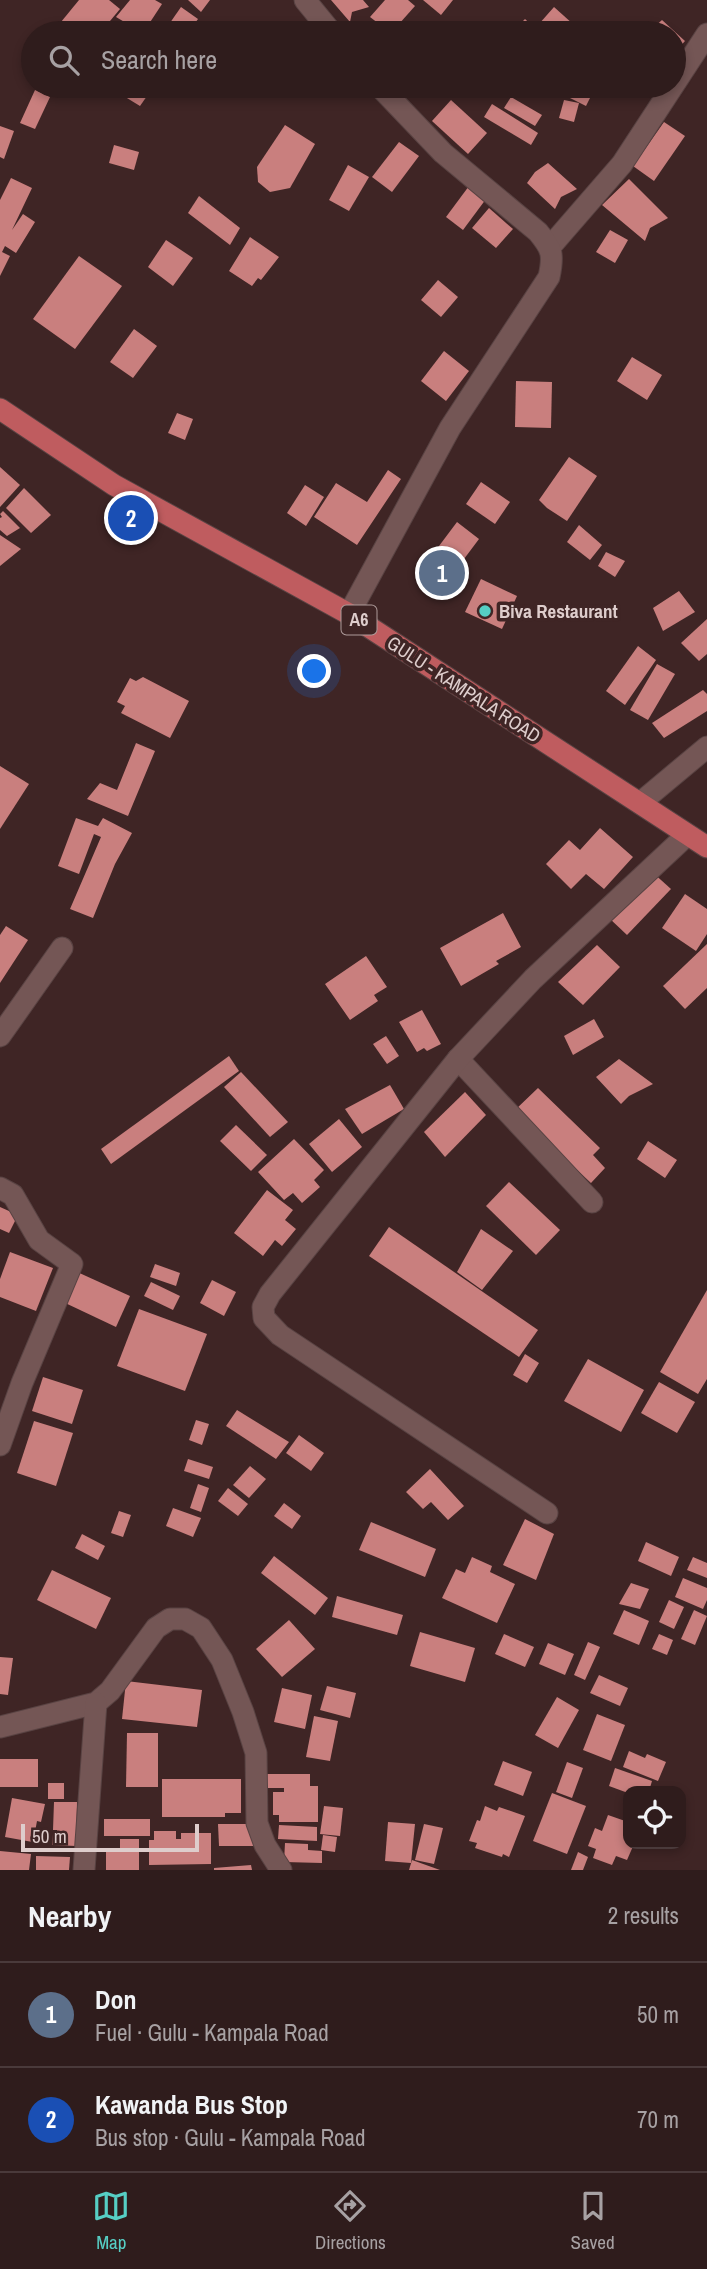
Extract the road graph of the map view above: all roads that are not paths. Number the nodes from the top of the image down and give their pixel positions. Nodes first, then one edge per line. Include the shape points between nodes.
1 (305, 0) edge
2 (322, 21) edge
3 (707, 34) edge
4 (686, 66) edge
5 (390, 98) edge
6 (665, 98) edge
7 (550, 247) junction
8 (0, 409) edge
9 (349, 614) junction
10 (707, 747) edge
11 (640, 803) junction
12 (687, 835) junction
13 (707, 848) edge
14 (62, 948) dead end
15 (0, 1036) edge
16 (458, 1059) junction
17 (0, 1188) edge
18 (592, 1202) dead end
19 (0, 1445) edge
20 (547, 1513) dead end
21 (96, 1703) junction
22 (0, 1727) edge
23 (83, 1870) edge
24 (281, 1870) edge

1 - 2 street
3 - 4 street
5 - 7 street via 443,153
6 - 7 street via 622,164
7 - 9 street via 549,277 450,428
8 - 9 main road, GULU - KAMPALA ROAD / A6 via 114,485
9 - 11 main road, GULU - KAMPALA ROAD / A6
10 - 11 street
11 - 12 main road, GULU - KAMPALA ROAD / A6
12 - 13 main road, GULU - KAMPALA ROAD / A6
12 - 16 street via 533,979
14 - 15 street
16 - 18 street
16 - 20 street via 270,1294 263,1307 264,1318 280,1335
17 - 19 street via 13,1195 39,1240 72,1264
21 - 22 street
21 - 23 street
21 - 24 street via 156,1628 170,1619 186,1619 201,1628 222,1660 243,1712 256,1753 257,1823 264,1845

